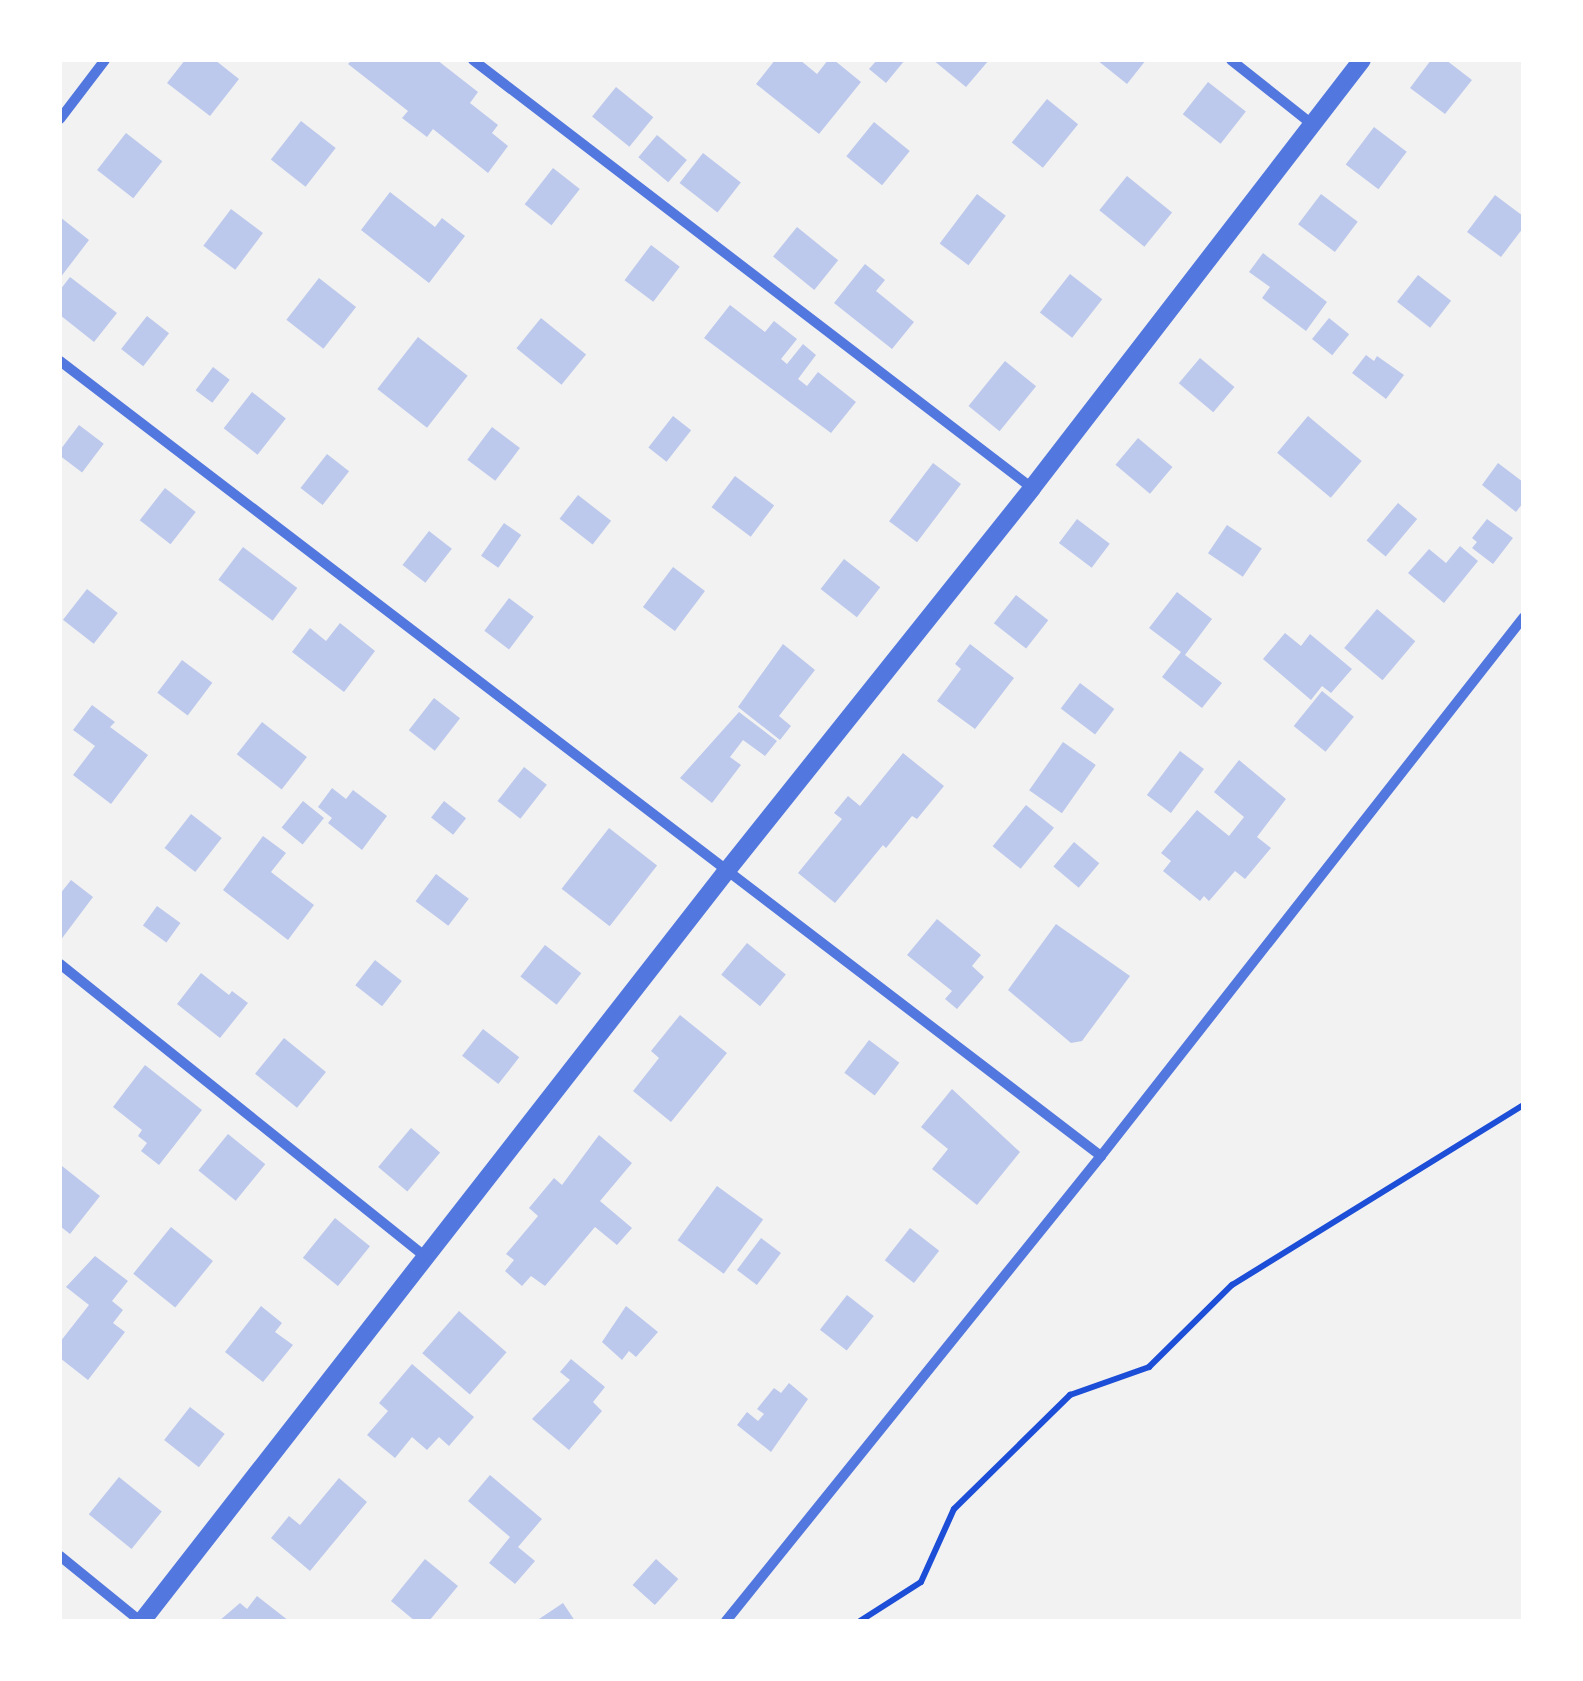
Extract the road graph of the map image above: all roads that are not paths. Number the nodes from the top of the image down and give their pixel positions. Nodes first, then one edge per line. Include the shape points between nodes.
1 (105, 60) edge
2 (473, 60) edge
3 (1231, 60) edge
4 (1362, 60) edge
5 (60, 118) edge
6 (1314, 126) junction
7 (60, 362) edge
8 (1032, 488) junction
9 (1523, 618) edge
10 (725, 873) junction
11 (60, 964) edge
12 (1102, 1156) junction
13 (424, 1256) junction
14 (60, 1556) edge
15 (141, 1621) edge
16 (726, 1621) edge

1 - 5 street
2 - 8 street
3 - 6 street
4 - 6 street
6 - 8 street
7 - 10 street
8 - 10 street
9 - 12 street
10 - 12 street
10 - 13 street
11 - 13 street
12 - 16 street
13 - 15 street
14 - 15 street

